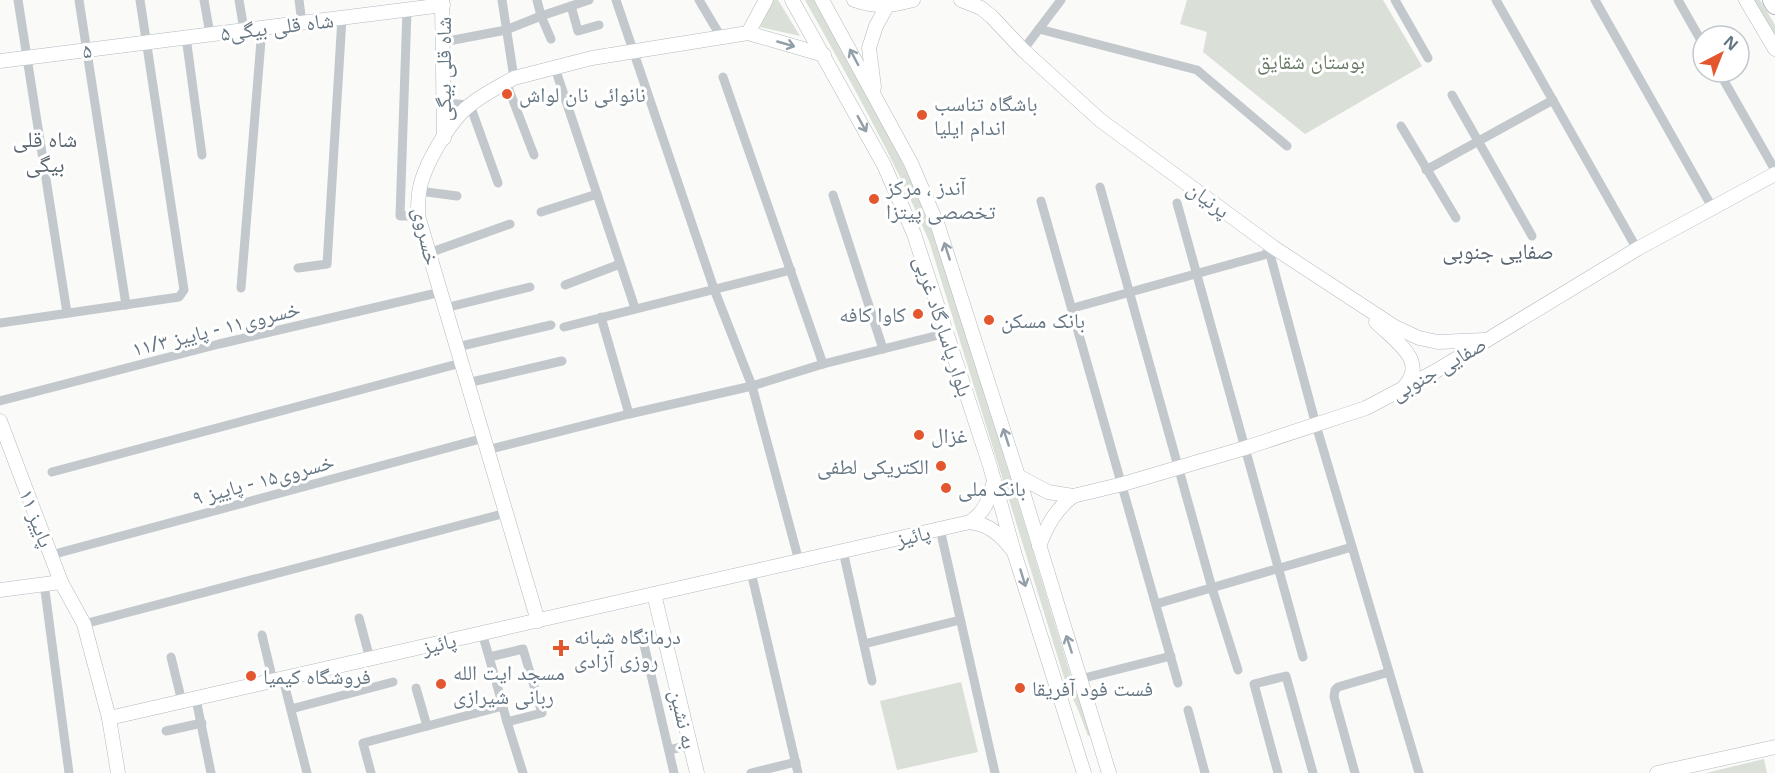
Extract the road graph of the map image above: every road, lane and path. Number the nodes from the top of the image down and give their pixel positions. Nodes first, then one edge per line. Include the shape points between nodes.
1 (18, 0) edge
2 (80, 0) edge
3 (140, 0) edge
4 (204, 0) edge
5 (239, 0) edge
6 (299, 0) edge
7 (502, 0) edge
8 (537, 0) edge
9 (589, 0) edge
10 (616, 0) edge
11 (699, 0) edge
12 (766, 0) edge
13 (792, 0) edge
14 (822, 0) edge
15 (854, 0) edge
16 (913, 0) edge
17 (961, 0) edge
18 (1060, 0) edge
19 (1395, 0) edge
20 (1497, 0) edge
21 (1678, 0) edge
22 (1746, 0) edge
23 (1772, 0) edge
24 (443, 3) edge
25 (1598, 4) edge
26 (1775, 5) edge
27 (571, 6) junction
28 (887, 6) junction
29 (407, 10) junction
30 (541, 16) junction
31 (342, 18) junction
32 (302, 23) junction
33 (1692, 24) edge
34 (599, 25) dead end
35 (262, 28) junction
36 (1039, 29) junction
37 (244, 30) junction
38 (506, 30) junction
39 (748, 33) junction
40 (210, 34) junction
41 (721, 37) junction
42 (186, 38) junction
43 (551, 39) dead end
44 (147, 42) junction
45 (443, 42) junction
46 (1775, 49) edge
47 (87, 50) junction
48 (1023, 50) junction
49 (633, 51) junction
50 (824, 55) junction
51 (27, 57) junction
52 (1428, 58) dead end
53 (0, 61) edge
54 (555, 68) junction
55 (723, 77) dead end
56 (510, 80) junction
57 (1726, 84) edge
58 (1452, 95) dead end
59 (875, 96) junction
60 (1553, 100) junction
61 (444, 103) junction
62 (470, 105) junction
63 (1401, 126) dead end
64 (444, 138) junction
65 (1478, 140) junction
66 (1287, 146) dead end
67 (202, 155) dead end
68 (534, 155) dead end
69 (1426, 170) junction
70 (1775, 172) edge
71 (498, 183) dead end
72 (1100, 187) dead end
73 (418, 191) junction
74 (597, 194) junction
75 (833, 195) dead end
76 (457, 196) dead end
77 (1041, 201) dead end
78 (1177, 203) dead end
79 (1712, 207) junction
80 (541, 212) dead end
81 (418, 216) junction
82 (1455, 218) dead end
83 (510, 224) dead end
84 (1532, 236) dead end
85 (1273, 247) junction
86 (1637, 249) junction
87 (429, 253) junction
88 (620, 264) junction
89 (298, 268) dead end
90 (791, 270) junction
91 (1198, 274) junction
92 (565, 285) dead end
93 (530, 287) dead end
94 (241, 288) dead end
95 (714, 289) junction
96 (441, 292) junction
97 (1131, 293) junction
98 (1354, 299) junction
99 (126, 305) junction
100 (445, 308) junction
101 (635, 308) junction
102 (1073, 308) junction
103 (67, 313) junction
104 (601, 316) junction
105 (0, 323) edge
106 (551, 325) dead end
107 (564, 327) dead end
108 (947, 333) junction
109 (1486, 339) junction
110 (457, 347) junction
111 (883, 349) junction
112 (562, 361) dead end
113 (461, 363) junction
114 (823, 364) junction
115 (467, 383) junction
116 (752, 387) junction
117 (1402, 390) junction
118 (0, 401) edge
119 (628, 414) junction
120 (0, 421) edge
121 (1316, 424) junction
122 (485, 444) junction
123 (1245, 448) junction
124 (1180, 467) junction
125 (52, 472) dead end
126 (1018, 476) junction
127 (994, 482) junction
128 (1123, 484) junction
129 (1073, 496) junction
130 (506, 513) junction
131 (970, 522) junction
132 (940, 529) junction
133 (1039, 546) junction
134 (1352, 547) junction
135 (843, 551) junction
136 (1014, 552) junction
137 (51, 555) junction
138 (799, 561) junction
139 (1279, 568) junction
140 (751, 572) junction
141 (61, 582) junction
142 (44, 583) junction
143 (1212, 588) junction
144 (0, 590) edge
145 (654, 594) junction
146 (1156, 604) junction
147 (359, 618) dead end
148 (960, 620) junction
149 (538, 621) junction
150 (84, 624) junction
151 (482, 633) junction
152 (262, 635) dead end
153 (642, 636) dead end
154 (864, 644) junction
155 (1170, 656) junction
156 (171, 657) dead end
157 (489, 657) junction
158 (1303, 657) dead end
159 (370, 659) junction
160 (1238, 670) dead end
161 (1389, 672) junction
162 (1080, 679) junction
163 (278, 680) junction
164 (393, 681) dead end
165 (872, 681) dead end
166 (1178, 683) dead end
167 (416, 688) dead end
168 (196, 699) junction
169 (182, 702) junction
170 (503, 706) junction
171 (291, 709) junction
172 (1188, 710) dead end
173 (108, 718) junction
174 (507, 722) junction
175 (202, 723) junction
176 (427, 726) junction
177 (166, 731) dead end
178 (1099, 740) junction
179 (690, 745) junction
180 (1775, 747) edge
181 (1076, 748) junction
182 (669, 750) junction
183 (796, 762) junction
184 (69, 773) edge
185 (118, 773) edge
186 (211, 773) edge
187 (307, 773) edge
188 (371, 773) edge
189 (523, 773) edge
190 (674, 773) edge
191 (697, 773) edge
192 (751, 773) edge
193 (798, 773) edge
194 (995, 773) edge
195 (1084, 773) edge
196 (1109, 773) edge
197 (1205, 773) edge
198 (1278, 773) edge
199 (1313, 773) edge
200 (1355, 773) edge
201 (1419, 773) edge
202 (1656, 773) edge

1 - 51 street
2 - 47 street
3 - 44 street
4 - 40 street
5 - 37 street
6 - 32 street
7 - 38 street
8 - 30 street
9 - 27 street
10 - 49 street
11 - 41 street
12 - 39 street
13 - 50 street, بلوار پاسارگاد غربی
59 -> 14 street, بلوار پاسارگاد غربی
15 - 28 street
16 - 28 street
17 - 48 street, پرنیان via 981,8
18 - 36 street
19 - 52 street
20 - 60 street
21 - 33 street
22 - 46 street
23 - 26 highway
24 - 29 street, شاه قلی بیگی۵
24 - 45 street, شاه قلی بیگی
25 - 79 street
27 - 30 street
27 - 34 street via 578,31
28 - 59 street via 869,48
29 - 31 street, شاه قلی بیگی۵
29 - 81 street via 400,216
30 - 38 street
30 - 43 street
31 - 32 street, شاه قلی بیگی۵
31 - 89 street via 327,264
32 - 35 street, شاه قلی بیگی۵
35 - 37 street, شاه قلی بیگی۵
35 - 94 street
36 - 48 street
36 - 66 street via 1197,70
37 - 40 street, شاه قلی بیگی۵
38 - 45 street
38 - 56 street
39 - 41 street, خسروى
39 -> 50 street
40 - 42 street, شاه قلی بیگی۵
41 - 49 street, خسروى
42 - 44 street, شاه قلی بیگی۵
42 - 67 street
44 - 47 street, ۵
44 - 99 street via 184,290 179,297
45 - 61 street, شاه قلی بیگی
47 - 51 street, ۵
47 - 99 street
48 - 85 street, پرنیان via 1100,120
49 - 54 street, خسروى
49 - 95 street
50 -> 108 street, بلوار پاسارگاد غربی via 894,185
51 - 53 street, ۵
51 - 103 street
54 - 56 street, خسروى
54 - 74 street
55 - 90 street
56 - 62 street, خسروى
56 - 68 street
57 - 70 street
58 - 65 street
126 -> 59 street, بلوار پاسارگاد غربی via 938,226
60 - 65 street
60 - 86 street
61 - 62 street
61 - 64 street, شاه قلی بیگی
62 - 64 street, خسروى
62 - 71 street
63 - 69 street
64 - 73 street, خسروى
65 - 69 street
65 - 84 street
69 - 82 street
70 - 79 street, صفایی جنوبی
72 - 97 street
73 - 76 street
73 - 81 street, خسروى
74 - 80 street
74 - 88 street
75 - 111 street
77 - 102 street
78 - 91 street
79 - 86 street, صفایی جنوبی
81 - 87 street, خسروى
83 - 87 street
85 - 91 street via 1264,255
85 - 98 street, پرنیان
85 - 121 street via 1271,258
86 - 109 street, صفایی جنوبی
87 - 96 street, خسروى
88 - 92 street
88 - 101 street
90 - 95 street
90 - 114 street
91 - 97 street
91 - 123 street
93 - 100 street
95 - 101 street
95 - 116 street
96 - 100 street, خسروى
96 - 118 street, خسروى۱۱ - پاییز ۱۱/۳
97 - 102 street
97 - 124 street
98 - 109 street, پرنیان via 1419,338 1438,342
98 - 117 street via 1409,355 1413,377
99 - 103 street
100 - 110 street, خسروى
101 - 104 street
102 - 128 street
103 - 105 street
104 - 107 street
104 - 119 street
106 - 110 street
108 - 111 street, خسروى۱۵ - پاییز ۹
108 - 127 street, بلوار پاسارگاد غربی
109 - 117 street, صفایی جنوبی
110 - 113 street, خسروى
111 - 114 street, خسروى۱۵ - پاییز ۹
112 - 115 street
113 - 115 street, خسروى
113 - 125 street
114 - 116 street, خسروى۱۵ - پاییز ۹
115 - 122 street, خسروى
116 - 119 street, خسروى۱۵ - پاییز ۹
116 - 138 street
117 - 121 street, صفایی جنوبی via 1366,408
119 - 122 street, خسروى۱۵ - پاییز ۹
120 - 137 street, پاییز ۱۱
121 - 123 street, صفایی جنوبی
121 - 134 street
122 - 130 street, خسروى
122 - 137 street, خسروى۱۵ - پاییز ۹
123 - 124 street, صفایی جنوبی
123 - 139 street
124 - 128 street, صفایی جنوبی
124 - 143 street
126 - 129 street via 1048,492
126 - 133 street, بلوار پاسارگاد غربی
127 - 131 street via 981,515
127 - 136 street, بلوار پاسارگاد غربی
128 - 129 street, صفایی جنوبی
128 - 146 street
129 - 133 street via 1051,518
130 - 149 street, خسروى
130 - 150 street
131 - 132 street, پائیز
131 - 136 street via 993,530
132 - 135 street, پائیز
132 - 148 street
162 -> 133 street, بلوار پاسارگاد غربی
134 - 139 street
134 - 161 street
135 - 138 street, پائیز
135 - 154 street
136 -> 181 street, بلوار پاسارگاد غربی
137 - 141 street, پاییز ۱۱
138 - 140 street, پائیز
139 - 143 street
139 - 158 street
140 - 145 street, پائیز
140 - 183 street
141 - 142 street
141 - 150 street
142 - 144 street
142 - 184 street
143 - 146 street
143 - 160 street
145 - 149 street, پائیز
145 - 179 street, به نشین
146 - 155 street
147 - 159 street
148 - 154 street
148 - 194 street
149 - 151 street, پائیز
150 - 173 street
151 - 157 street
151 - 159 street, پائیز
152 - 163 street
153 - 182 street
154 - 165 street
155 - 162 street
155 - 166 street
156 - 169 street
157 - 170 street
157 - 174 street via 523,649 542,713
159 - 163 street, پائیز
161 - 200 street via 1335,690
161 - 201 street
162 - 178 street, بلوار پاسارگاد غربی
163 - 168 street, پائیز
163 - 171 street
164 - 171 street
167 - 176 street
168 - 169 street, پائیز
168 - 175 street
169 - 173 street, پائیز
170 - 174 street
170 - 176 street
171 - 187 street
172 - 197 street
173 - 185 street
174 - 189 street
175 - 177 street
175 - 186 street
176 - 188 street via 363,743
178 - 181 street
178 - 196 street, بلوار پاسارگاد غربی
179 - 182 street
179 - 191 street, به نشین
180 - 202 street
181 - 195 street, بلوار پاسارگاد غربی
182 - 190 street
183 - 192 street
183 - 193 street
198 - 199 street via 1254,684 1286,676

